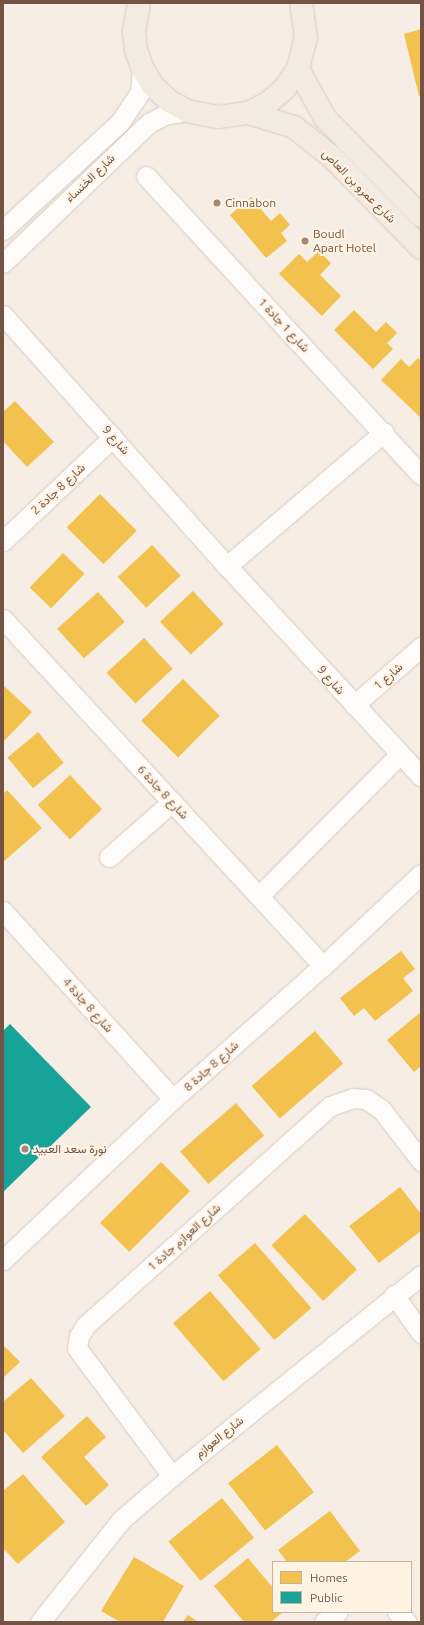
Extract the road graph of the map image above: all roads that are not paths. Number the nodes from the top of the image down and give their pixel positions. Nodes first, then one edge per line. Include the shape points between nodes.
1 (139, 3) edge
2 (302, 4) edge
3 (142, 67) junction
4 (298, 69) junction
5 (187, 111) junction
6 (248, 113) junction
7 (146, 176) dead end
8 (421, 216) edge
9 (3, 230) edge
10 (421, 248) edge
11 (3, 263) edge
12 (3, 316) edge
13 (384, 432) junction
14 (113, 437) junction
15 (421, 475) edge
16 (3, 541) edge
17 (227, 566) junction
18 (3, 619) edge
19 (421, 646) edge
20 (354, 705) junction
21 (400, 754) junction
22 (421, 776) edge
23 (172, 802) junction
24 (109, 857) dead end
25 (421, 874) edge
26 (258, 896) junction
27 (3, 911) edge
28 (323, 966) junction
29 (173, 1099) junction
30 (421, 1161) edge
31 (3, 1260) edge
32 (421, 1275) edge
33 (394, 1295) junction
34 (421, 1334) edge
35 (172, 1476) junction
36 (337, 1613) edge
37 (40, 1622) edge
38 (324, 1622) edge

1 - 3 main road via 134,32
2 - 4 main road via 306,38
3 - 5 main road via 158,91
3 - 9 street, شارع الخنساء via 140,92 120,122
4 - 6 main road via 285,88 274,98
4 - 8 main road, شارع عمرو بن العاص via 325,118
5 - 6 main road via 218,118
5 - 11 street, شارع الخنساء via 164,115 140,131
6 - 10 main road, شارع عمرو بن العاص via 294,127 332,158
7 - 13 street, شارع 1 جادة 1
12 - 14 street, شارع 9
13 - 15 street, شارع 1 جادة 1
13 - 17 street
14 - 16 street, شارع 8 جادة 2
14 - 17 street, شارع 9
17 - 20 street, شارع 9
18 - 23 street, شارع 8 جادة 6
19 - 20 street, شارع 1
20 - 21 street, شارع 9
21 - 22 street, شارع 9
21 - 26 street
23 - 24 street
23 - 26 street, شارع 8 جادة 6
25 - 28 street, شارع 8 جادة 8
26 - 28 street, شارع 8 جادة 6
27 - 29 street, شارع 8 جادة 4
28 - 29 street, شارع 8 جادة 8
29 - 31 street, شارع 8 جادة 8
30 - 35 street, شارع العوازم جادة 1 via 381,1109 366,1099 353,1098 330,1106 86,1325 79,1336 77,1348
32 - 33 street, شارع العوازم
33 - 34 street
33 - 35 street, شارع العوازم
35 - 37 street, شارع العوازم via 121,1520
36 - 38 street

